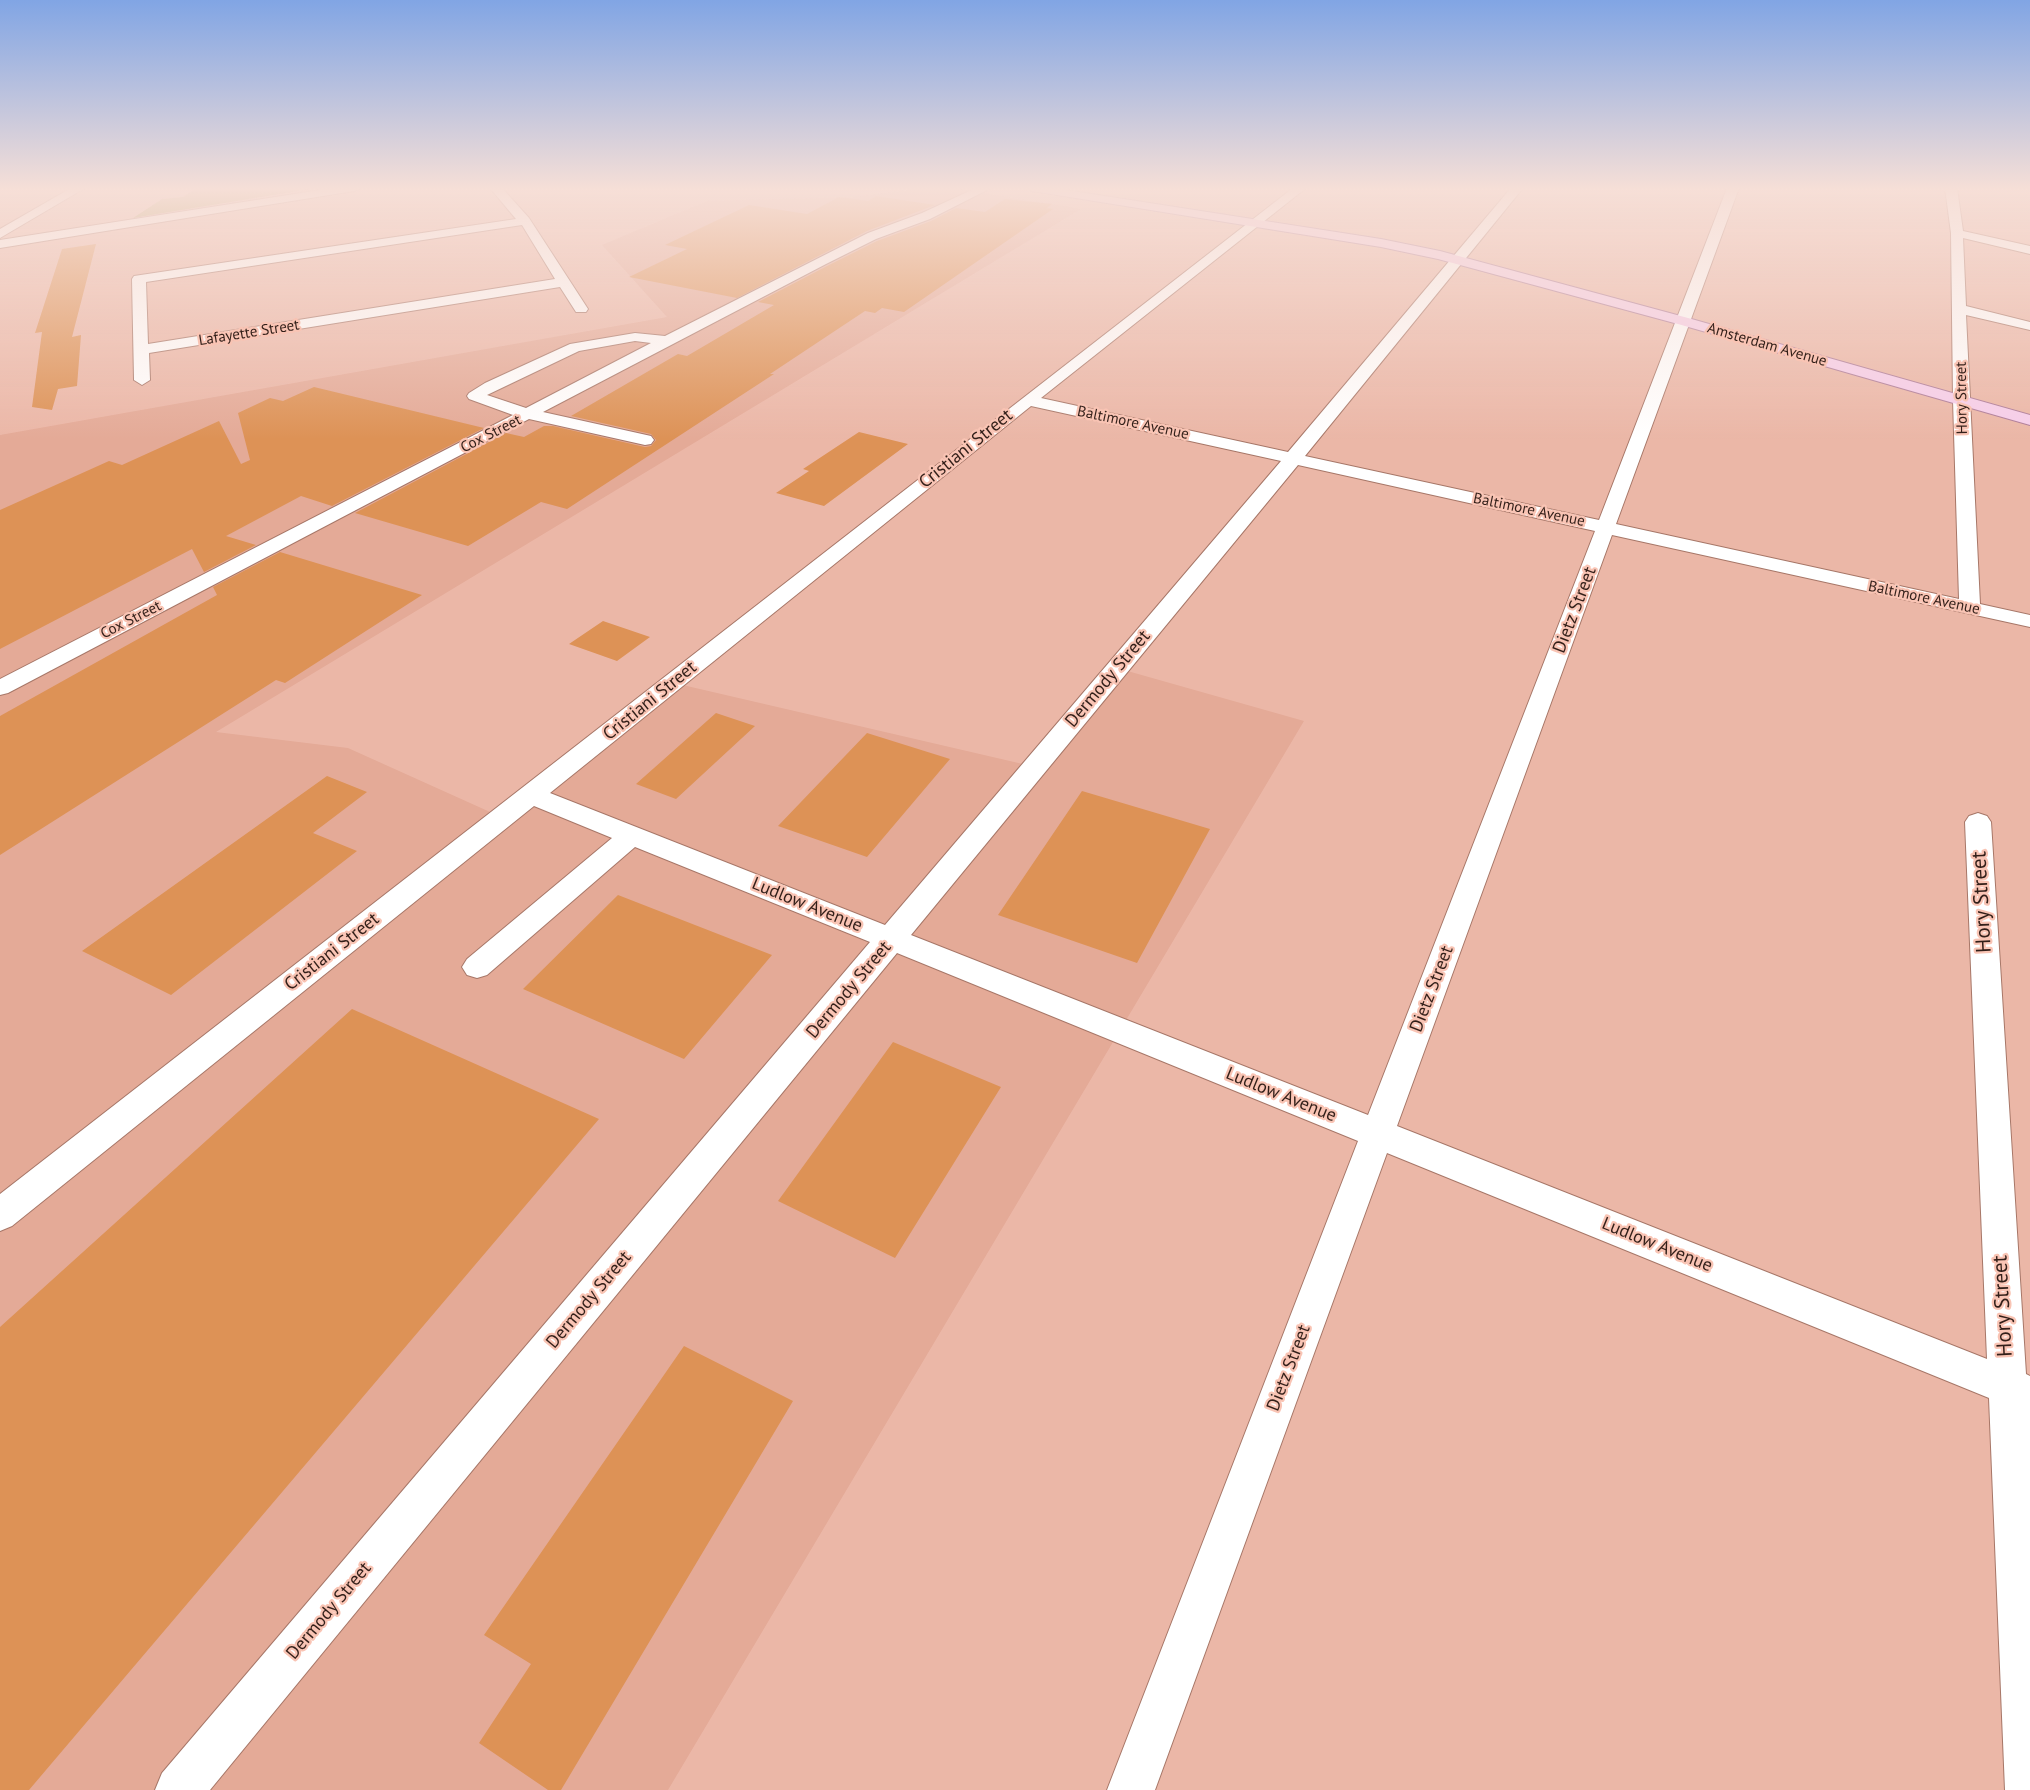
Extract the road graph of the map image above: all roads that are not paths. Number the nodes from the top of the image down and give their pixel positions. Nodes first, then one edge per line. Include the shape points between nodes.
1 (189, 272) edge
2 (557, 272) edge
3 (803, 272) edge
4 (1193, 272) edge
5 (1449, 272) edge
6 (1501, 272) edge
7 (1702, 272) edge
8 (1959, 272) edge
9 (564, 282) junction
10 (581, 309) dead end
11 (1960, 309) junction
12 (1683, 321) junction
13 (2030, 326) edge
14 (669, 341) junction
15 (141, 350) junction
16 (142, 380) dead end
17 (1028, 400) junction
18 (1961, 400) junction
19 (528, 414) junction
20 (2030, 420) edge
21 (645, 440) dead end
22 (1293, 458) junction
23 (1606, 527) junction
24 (1970, 608) junction
25 (2030, 621) edge
26 (0, 688) edge
27 (531, 795) junction
28 (1978, 822) dead end
29 (632, 835) junction
30 (891, 939) junction
31 (478, 967) dead end
32 (1378, 1133) junction
33 (0, 1215) edge
34 (2018, 1390) edge
35 (179, 1790) edge
36 (1131, 1790) edge
37 (2029, 1790) edge

1 - 15 street via 139,279
2 - 9 street
3 - 14 street, Cox Street
4 - 17 street, Cristiani Street
5 - 22 street, Dermody Street
6 - 12 main road, Amsterdam Avenue
7 - 12 street, Dietz Street
8 - 11 street, Hory Street
9 - 10 street
9 - 15 street, Lafayette Street
11 - 13 street
11 - 18 street, Hory Street
12 - 18 main road, Amsterdam Avenue
12 - 23 street, Dietz Street
14 - 19 street, Cox Street
14 - 19 street via 636,337 575,347 475,396
15 - 16 street
17 - 22 street, Baltimore Avenue
17 - 27 street, Cristiani Street
18 - 20 main road, Amsterdam Avenue
18 - 24 street, Hory Street
19 - 21 street
19 - 26 street, Cox Street
22 - 23 street, Baltimore Avenue
22 - 30 street, Dermody Street
23 - 24 street, Baltimore Avenue
23 - 32 street, Dietz Street
24 - 25 street, Baltimore Avenue
27 - 29 street, Ludlow Avenue
27 - 33 street, Cristiani Street
28 - 34 street, Hory Street
29 - 30 street, Ludlow Avenue
29 - 31 street
30 - 32 street, Ludlow Avenue
30 - 35 street, Dermody Street
32 - 34 street, Ludlow Avenue
32 - 36 street, Dietz Street
34 - 37 street, Hory Street

